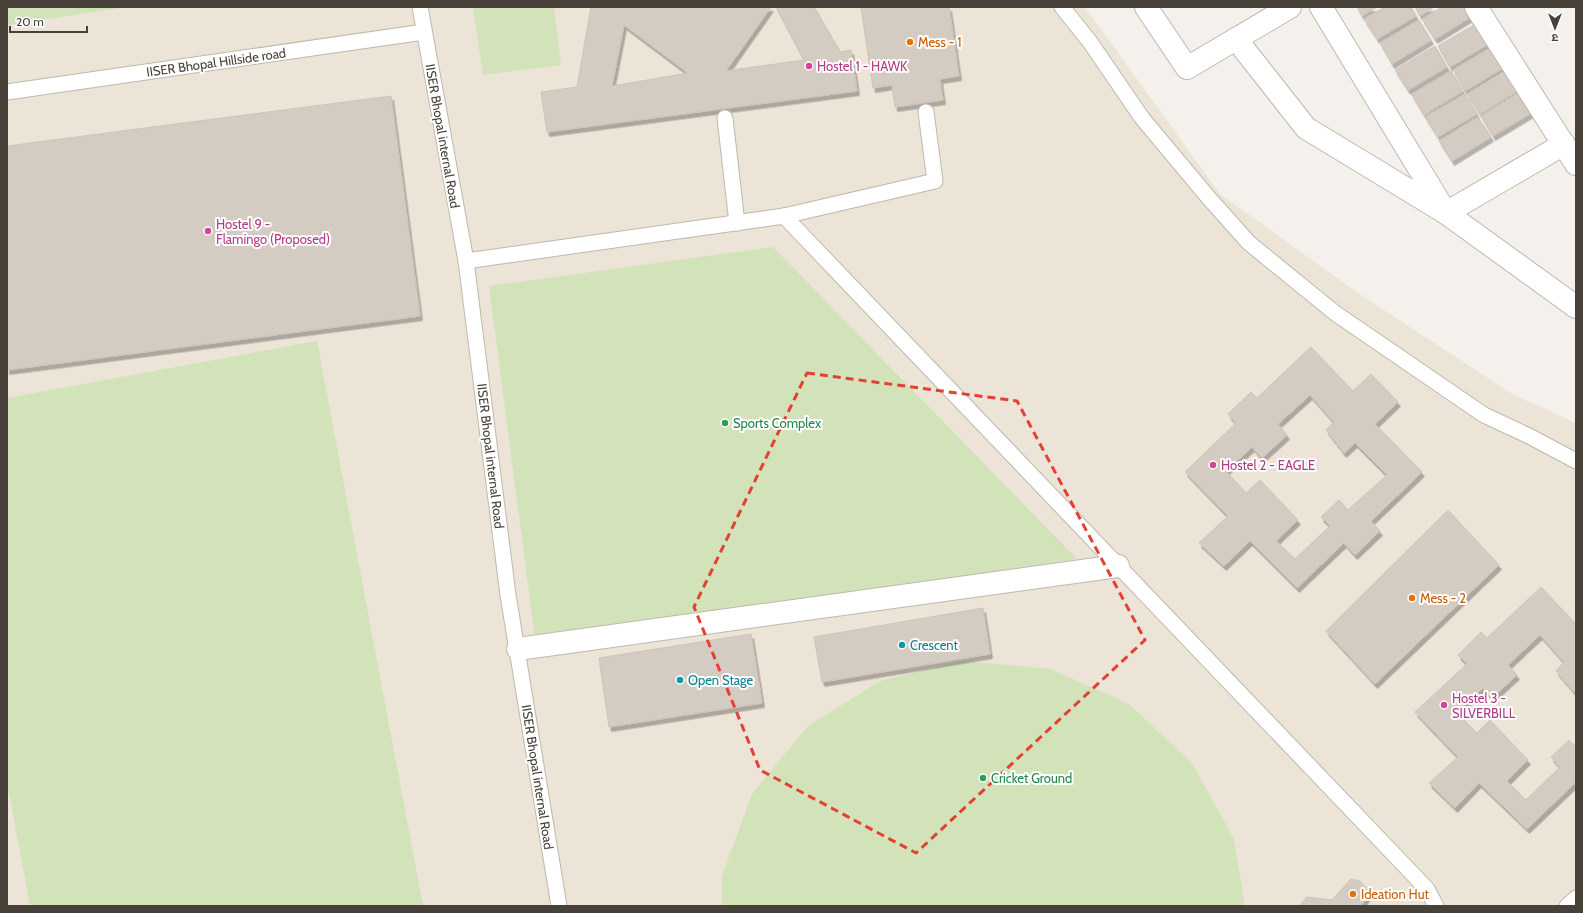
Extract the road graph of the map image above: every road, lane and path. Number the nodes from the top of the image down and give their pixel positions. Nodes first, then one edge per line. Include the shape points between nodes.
1 (420, 7) edge
2 (1062, 7) edge
3 (1146, 7) edge
4 (1290, 7) edge
5 (1321, 7) edge
6 (1476, 7) edge
7 (424, 32) junction
8 (1236, 39) junction
9 (7, 92) edge
10 (926, 112) dead end
11 (725, 118) dead end
12 (1564, 144) junction
13 (1576, 164) edge
14 (1446, 213) junction
15 (784, 216) junction
16 (737, 223) junction
17 (466, 261) junction
18 (1576, 307) edge
19 (1576, 461) edge
20 (1118, 566) junction
21 (518, 649) junction
22 (1576, 898) edge
23 (559, 906) edge
24 (1436, 906) edge
25 (1568, 906) edge

1 - 7 lane, IISER Bhopal internal Road
2 - 19 lane via 1090,42 1142,118 1249,243 1335,313 1484,415
3 - 8 street via 1187,68
4 - 8 street
5 - 14 street
6 - 12 street
7 - 9 lane, IISER Bhopal Hillside road
7 - 17 lane, IISER Bhopal internal Road
8 - 14 street via 1306,128
10 - 15 lane via 935,181
11 - 16 lane
12 - 13 street
12 - 14 street
14 - 18 street
15 - 16 lane
15 - 20 lane
16 - 17 lane
17 - 21 lane, IISER Bhopal internal Road via 508,595
20 - 21 street
20 - 24 lane via 1427,890
21 - 23 lane, IISER Bhopal internal Road
22 - 25 lane

